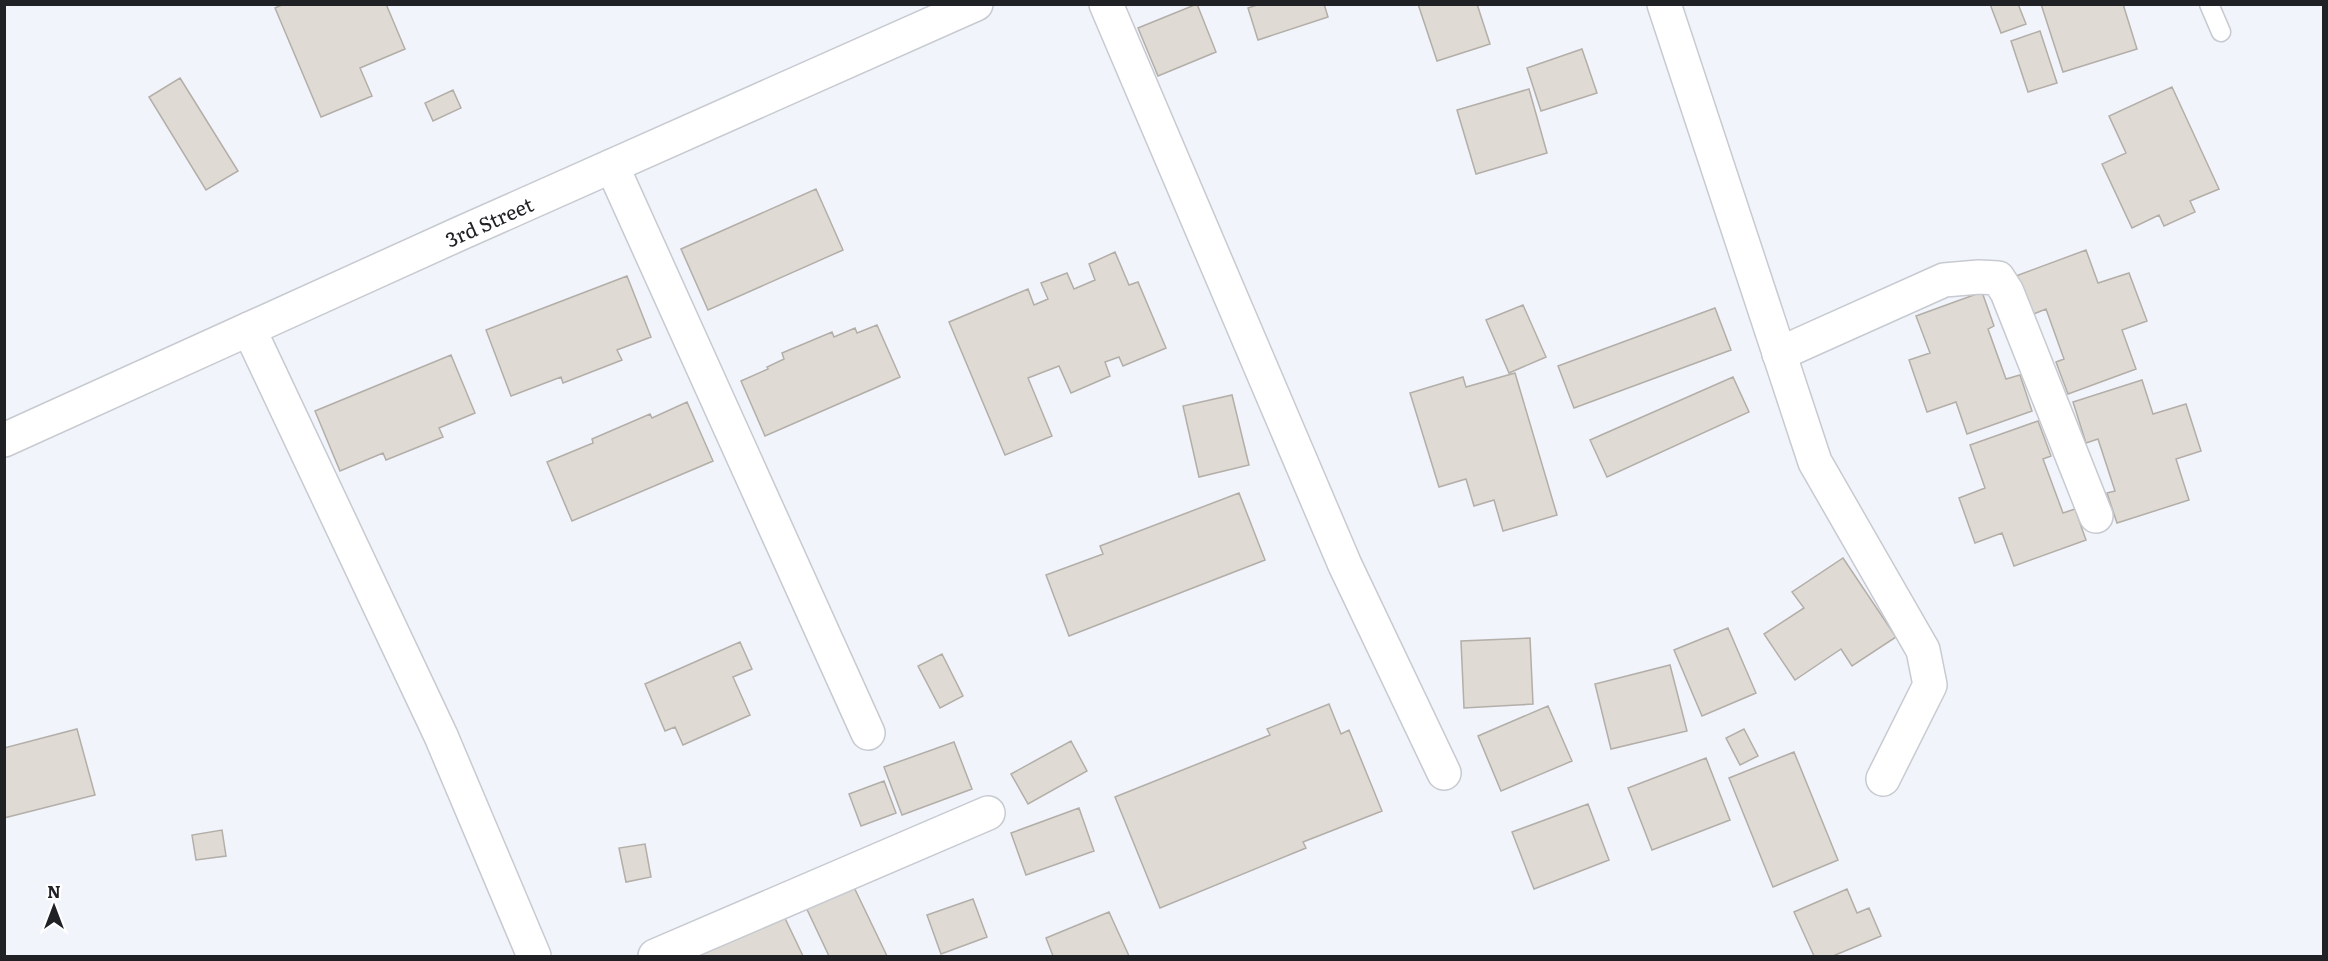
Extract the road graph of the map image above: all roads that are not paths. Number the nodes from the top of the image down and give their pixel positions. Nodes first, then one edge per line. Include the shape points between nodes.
1 (976, 4) edge
2 (1106, 4) edge
3 (1664, 4) edge
4 (2209, 4) edge
5 (2221, 32) dead end
6 (612, 166) junction
7 (249, 329) junction
8 (1779, 354) junction
9 (4, 440) edge
10 (2096, 516) dead end
11 (868, 733) dead end
12 (1444, 773) dead end
13 (1883, 779) dead end
14 (988, 813) dead end
15 (534, 957) edge
16 (655, 957) edge

1 - 6 street, 3rd Street
2 - 12 street via 1345,565
3 - 8 street
4 - 5 lane
6 - 7 street, 3rd Street
6 - 11 street
7 - 9 street, 3rd Street
7 - 15 street via 441,736
8 - 10 street via 1944,280 1998,278
8 - 13 street via 1815,462 1923,650 1930,685
14 - 16 street

